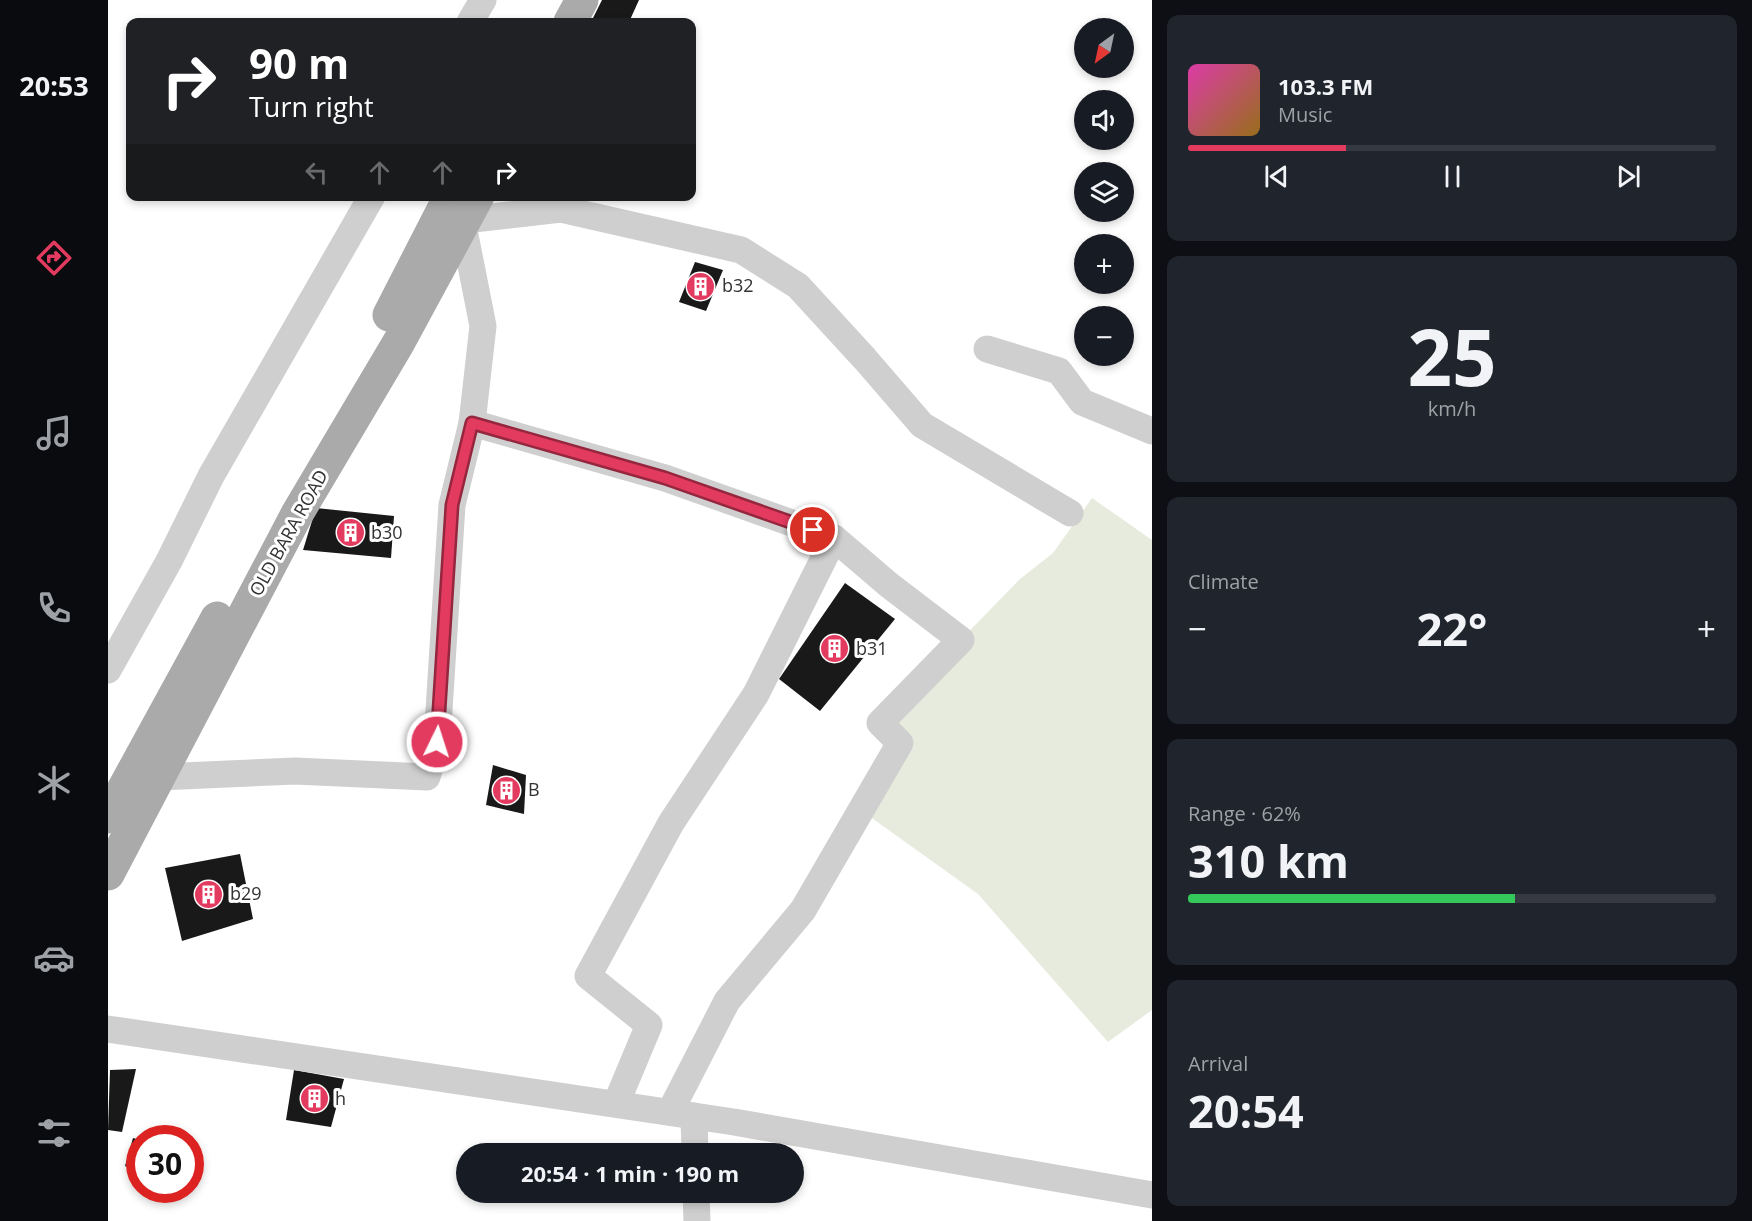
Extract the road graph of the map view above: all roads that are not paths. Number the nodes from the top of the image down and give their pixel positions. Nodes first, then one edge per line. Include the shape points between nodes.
1 (483, 0) edge
2 (558, 0) edge
3 (582, 0) edge
4 (472, 18) edge
5 (548, 18) edge
6 (572, 18) edge
7 (369, 201) edge
8 (464, 209) edge
9 (987, 349) dead end
10 (472, 423) junction
11 (1152, 431) edge
12 (1070, 513) dead end
13 (834, 538) junction
14 (221, 634) junction
15 (108, 670) edge
16 (159, 777) junction
17 (108, 817) edge
18 (108, 874) edge
19 (108, 1029) edge
20 (616, 1104) junction
21 (682, 1114) junction
22 (691, 1143) edge
23 (1152, 1195) edge
24 (696, 1203) edge
25 (697, 1221) edge

1 - 4 street
2 - 5 main road
3 - 6 main road
7 - 15 street via 211,476
8 - 10 street via 483,326
8 - 12 street via 561,209 741,250 798,286 922,425
8 - 14 main road, OLD BARA ROAD via 399,342
9 - 11 street via 1059,371 1082,402
10 - 13 street via 665,478
10 - 16 street via 452,505 437,742 427,777 295,771
13 - 20 street via 756,694 671,823 588,976 649,1025
13 - 21 street via 961,640 879,723 900,743 803,910 727,1001
14 - 16 main road, OLD BARA ROAD
14 - 17 main road
16 - 18 main road, OLD BARA ROAD
19 - 20 street
20 - 21 street
21 - 22 street
21 - 23 street
24 - 25 street

